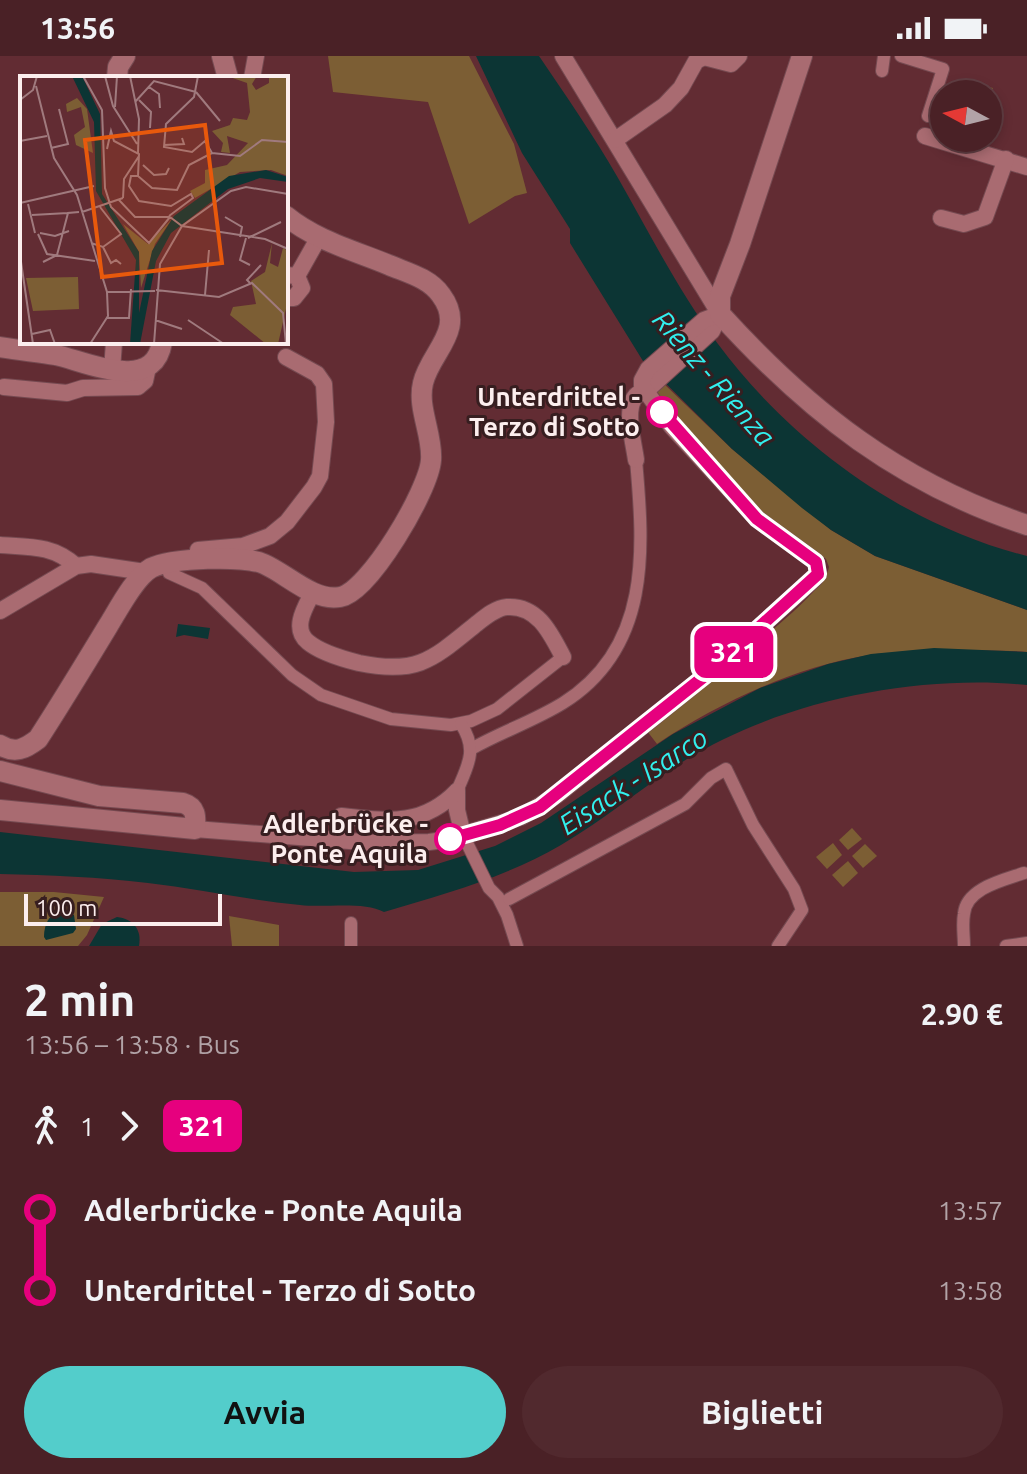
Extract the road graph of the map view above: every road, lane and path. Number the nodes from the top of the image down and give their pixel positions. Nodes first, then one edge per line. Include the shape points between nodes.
1 (125, 56) edge
2 (222, 56) edge
3 (256, 56) edge
4 (563, 56) edge
5 (739, 56) edge
6 (802, 56) edge
7 (884, 56) edge
8 (901, 56) edge
9 (882, 71) dead end
10 (117, 76) edge
11 (227, 76) edge
12 (252, 76) edge
13 (928, 116) dead end
14 (925, 136) dead end
15 (615, 140) junction
16 (1006, 159) junction
17 (1027, 167) edge
18 (288, 217) edge
19 (941, 218) dead end
20 (319, 237) junction
21 (292, 276) edge
22 (288, 298) edge
23 (712, 322) junction
24 (114, 344) edge
25 (162, 344) edge
26 (0, 347) edge
27 (286, 357) dead end
28 (148, 367) junction
29 (112, 370) junction
30 (651, 381) junction
31 (4, 387) dead end
32 (636, 460) joint
33 (1027, 525) edge
34 (0, 545) edge
35 (178, 562) junction
36 (76, 566) junction
37 (145, 572) junction
38 (313, 592) junction
39 (0, 611) edge
40 (563, 657) joint
41 (461, 724) junction
42 (0, 745) edge
43 (471, 749) junction
44 (0, 771) edge
45 (457, 791) junction
46 (0, 810) edge
47 (341, 816) dead end
48 (195, 829) junction
49 (465, 840) junction
50 (1024, 873) dead end
51 (509, 899) dead end
52 (802, 910) junction
53 (815, 915) dead end
54 (1027, 943) edge
55 (517, 946) edge
56 (778, 946) edge
57 (964, 946) edge
58 (1006, 946) edge

1 - 10 street
2 - 11 street
3 - 12 street
4 - 15 street
5 - 15 street via 731,64 704,57 696,61 665,105
6 - 23 street
7 - 9 street
8 - 13 street via 943,69
14 - 16 street
15 - 23 street
16 - 17 street
16 - 19 street via 985,217 964,224
18 - 20 street
20 - 21 street
20 - 38 street via 427,281 446,303 449,316 447,338 422,385 431,463 419,499 362,585 342,597
21 - 22 street via 301,281 299,294
23 - 30 street
23 - 33 street via 853,438 907,474 983,511
24 - 29 street
25 - 28 street
26 - 29 street
27 - 35 street via 317,374 324,384 320,476 287,522 270,536 243,546 193,551
28 - 29 street
28 - 31 street via 138,387 67,393
30 - 32 street via 634,396 630,409
30 - 49 street via 672,427 757,519 816,562 818,574 711,671 548,801
32 - 43 street via 640,571 633,611 621,638 566,701
34 - 36 street via 62,553
35 - 37 street
35 - 38 street via 252,560
35 - 41 street via 169,573 202,588 292,675 321,695 391,719
36 - 37 street
36 - 39 street
37 - 42 street via 38,739 22,750
38 - 40 street via 300,624 305,640 346,660 383,668 420,664 502,608 518,608 538,618
40 - 41 street via 497,709
41 - 43 street
43 - 45 street
44 - 48 street via 99,796 191,805
45 - 47 street via 427,814 395,821
45 - 49 street
46 - 48 street
48 - 49 street via 375,843
49 - 55 street via 507,915
50 - 57 street via 990,884 970,899 964,911
51 - 52 street via 685,804 726,769
52 - 53 street
52 - 56 street
54 - 58 street

